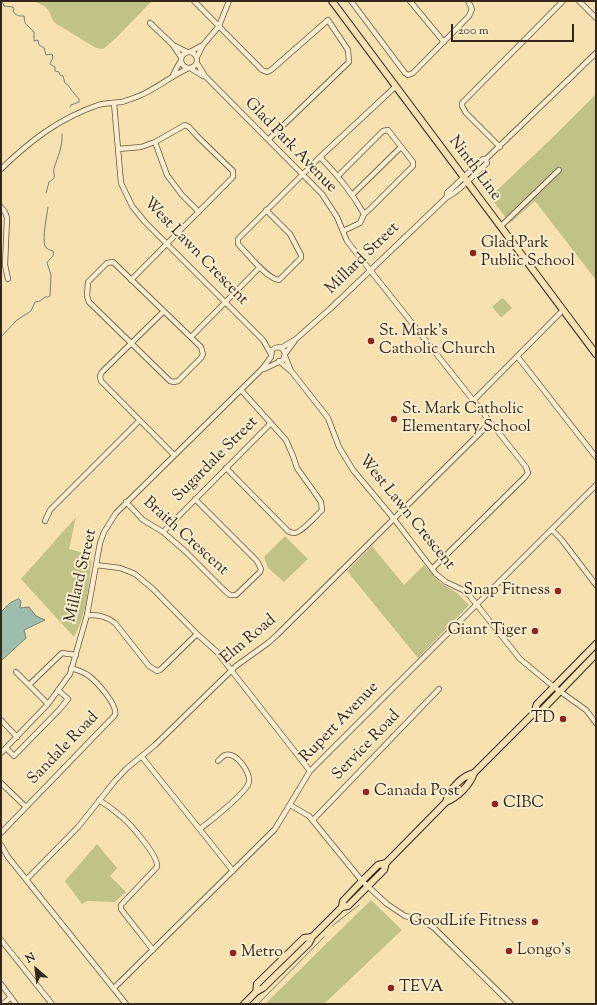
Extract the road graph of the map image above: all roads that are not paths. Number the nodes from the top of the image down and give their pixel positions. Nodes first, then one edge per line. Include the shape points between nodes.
1 (194, 1) edge
2 (229, 1) edge
3 (332, 1) edge
4 (350, 1) edge
5 (410, 1) edge
6 (468, 1) edge
7 (563, 1) edge
8 (579, 1) edge
9 (596, 18) edge
10 (150, 23) dead end
11 (219, 26) junction
12 (444, 42) junction
13 (172, 44) junction
14 (203, 45) junction
15 (189, 52) junction
16 (596, 53) edge
17 (197, 57) junction
18 (181, 60) junction
19 (197, 63) junction
20 (189, 68) junction
21 (173, 75) junction
22 (205, 76) junction
23 (395, 86) junction
24 (114, 103) junction
25 (268, 140) junction
26 (155, 142) junction
27 (401, 147) junction
28 (500, 147) junction
29 (118, 149) junction
30 (320, 158) junction
31 (1, 169) edge
32 (559, 170) dead end
33 (302, 175) junction
34 (338, 176) junction
35 (466, 179) junction
36 (353, 194) junction
37 (1, 207) edge
38 (266, 210) junction
39 (199, 212) junction
40 (364, 214) junction
41 (501, 226) junction
42 (343, 231) junction
43 (166, 244) junction
44 (260, 267) junction
45 (370, 270) junction
46 (8, 279) dead end
47 (131, 280) junction
48 (225, 302) junction
49 (563, 310) junction
50 (164, 311) junction
51 (191, 337) junction
52 (296, 339) junction
53 (263, 340) junction
54 (132, 343) junction
55 (280, 348) junction
56 (596, 354) edge
57 (271, 355) junction
58 (285, 355) junction
59 (517, 356) junction
60 (278, 362) junction
61 (262, 369) junction
62 (292, 372) junction
63 (241, 390) junction
64 (473, 401) junction
65 (139, 421) junction
66 (271, 423) junction
67 (490, 423) junction
68 (174, 455) junction
69 (596, 457) edge
70 (226, 468) junction
71 (596, 485) edge
72 (195, 499) junction
73 (126, 502) junction
74 (394, 519) junction
75 (45, 521) dead end
76 (552, 530) junction
77 (163, 532) junction
78 (96, 565) junction
79 (432, 570) junction
80 (596, 585) edge
81 (477, 604) junction
82 (87, 615) junction
83 (197, 634) junction
84 (596, 644) edge
85 (596, 654) edge
86 (76, 655) junction
87 (71, 668) junction
88 (232, 670) junction
89 (16, 672) dead end
90 (29, 685) junction
91 (554, 687) junction
92 (439, 689) dead end
93 (58, 690) junction
94 (560, 691) junction
95 (48, 704) junction
96 (534, 713) junction
97 (1, 720) edge
98 (596, 723) edge
99 (17, 737) junction
100 (6, 748) junction
101 (1, 753) edge
102 (142, 756) junction
103 (218, 761) dead end
104 (310, 771) junction
105 (1, 783) edge
106 (99, 800) junction
107 (290, 805) junction
108 (26, 807) junction
109 (313, 820) junction
110 (200, 829) junction
111 (1, 833) edge
112 (1, 844) edge
113 (386, 863) junction
114 (233, 871) junction
115 (27, 879) junction
116 (362, 881) junction
117 (368, 886) junction
118 (342, 907) junction
119 (1, 940) edge
120 (153, 950) junction
121 (1, 984) edge
122 (114, 988) junction
123 (11, 997) junction
124 (3, 1004) edge
125 (16, 1004) edge
126 (52, 1004) edge
127 (126, 1004) edge
128 (244, 1004) edge
129 (511, 1004) edge

1 - 11 street
2 - 11 street
3 - 23 main road, Ninth Line
4 - 12 street via 408,75
5 - 12 street
6 - 12 street via 472,13
7 - 28 street via 462,103 466,112
8 - 9 street
10 - 13 street
11 - 14 street
11 - 25 street via 262,70 267,72 328,20 348,50 349,62
13 - 15 street
13 - 18 street
14 - 15 street
14 - 17 street
15 - 17 street
15 - 18 street via 183,54
16 - 28 street, Millard Street
17 - 19 street
18 - 20 street via 183,66
18 - 21 street
19 - 20 street
19 - 22 street, Glad Park Avenue
20 - 21 street
20 - 22 street, Glad Park Avenue
21 - 24 street via 146,93
22 - 25 street, Glad Park Avenue
23 - 30 street
23 - 35 main road, Ninth Line
24 - 29 street, West Lawn Crescent
24 - 31 street via 94,107 46,131
25 - 33 street, Glad Park Avenue
26 - 29 street
26 - 39 street via 166,175
26 - 39 street via 185,125 233,171 233,177
27 - 34 street via 388,130 383,131
27 - 36 street
27 - 40 street via 414,166
28 - 35 street, Millard Street via 486,159 487,163
29 - 43 street, West Lawn Crescent via 121,183 132,206
30 - 33 street
30 - 34 street
32 - 41 street
33 - 38 street
33 - 42 street, Glad Park Avenue via 322,194 338,217
34 - 36 street
35 - 41 main road, Ninth Line
35 - 45 street, Millard Street via 451,196 447,196
36 - 40 street
37 - 46 street via 7,218 5,264
38 - 44 street via 238,239 238,244
38 - 44 street via 290,234 302,255 278,280 274,280
39 - 43 street
40 - 42 street via 360,223
41 - 49 main road, Ninth Line
42 - 45 street, Glad Park Avenue via 347,241
43 - 47 street
43 - 48 street, West Lawn Crescent
44 - 48 street
45 - 52 street, Millard Street
45 - 64 street, Glad Park Avenue
47 - 50 street
47 - 54 street via 113,262 107,263 88,282 87,296 89,302
48 - 51 street
48 - 53 street, West Lawn Crescent
49 - 56 main road, Ninth Line
49 - 59 street
50 - 51 street
50 - 54 street
51 - 54 street via 201,347 201,358 174,382
52 - 55 street, Millard Street
52 - 58 street, Millard Street
53 - 55 street, West Lawn Crescent
53 - 57 street, West Lawn Crescent
54 - 65 street via 100,376 101,382
55 - 57 street via 272,350
55 - 58 street
57 - 60 street
57 - 61 street, Millard Street
58 - 60 street via 283,360
58 - 62 street, West Lawn Crescent
59 - 64 street
59 - 69 street
60 - 61 street, Millard Street
60 - 62 street, West Lawn Crescent
61 - 63 street, Millard Street
62 - 74 street, West Lawn Crescent via 328,418 339,447 353,470
63 - 66 street
63 - 68 street, Millard Street
64 - 67 street, Glad Park Avenue
65 - 68 street
65 - 75 street via 50,510
66 - 70 street, Sugardale Street
66 - 70 street via 286,440 296,468 321,502 322,510 319,514 296,534 292,533
67 - 74 street, Elm Road
67 - 79 street, Glad Park Avenue via 523,463 528,473
68 - 73 street, Millard Street
70 - 72 street, Sugardale Street
71 - 76 street, Rupert Avenue
72 - 77 street, Sugardale Street
72 - 77 street, Braith Crescent via 257,561 260,572 236,595 230,595
73 - 77 street, Braith Crescent via 143,520
73 - 78 street, Millard Street via 104,532
74 - 79 street, West Lawn Crescent
74 - 88 street, Elm Road via 277,635
76 - 80 street
76 - 81 street, Rupert Avenue
78 - 82 street, Millard Street
78 - 83 street via 120,568 135,574
79 - 81 street, West Lawn Crescent via 446,582 463,590
81 - 91 street, West Lawn Crescent via 520,659
81 - 104 street, Rupert Avenue
82 - 83 street via 102,616 115,623 149,666 157,671
82 - 86 street, Millard Street
83 - 88 street
84 - 91 main road
85 - 94 main road
86 - 87 street, Millard Street
86 - 90 street via 62,654
87 - 93 street, Millard Street via 70,674
87 - 108 street, Sandale Road via 95,681 114,706 115,714
88 - 102 street, Elm Road
88 - 104 street
89 - 90 street
90 - 95 street
91 - 94 street, West Lawn Crescent
91 - 96 main road via 537,704
92 - 109 street, Service Road
93 - 95 street, Millard Street
93 - 100 street via 68,699 60,709 14,756
94 - 96 main road via 542,710
94 - 98 street, West Lawn Crescent via 586,710
95 - 99 street, Millard Street
96 - 113 main road via 474,773 464,789 446,802
97 - 99 street
99 - 100 street, Millard Street
100 - 101 street, Millard Street
102 - 106 street, Elm Road via 121,774
102 - 110 street
103 - 110 street via 224,755 230,754 235,757 246,770 249,784
104 - 107 street, Rupert Avenue
105 - 108 street
106 - 115 street, Elm Road via 79,826
106 - 120 street via 126,820 156,859 157,864 153,871 121,905 124,914
107 - 109 street
107 - 114 street, Rupert Avenue via 275,830
108 - 111 street, Sandale Road
109 - 116 street
110 - 114 street
112 - 115 street
113 - 116 main road via 378,865
113 - 117 main road via 384,870
114 - 120 street, Rupert Avenue
115 - 122 street
116 - 117 street
116 - 118 main road via 343,901
117 - 118 main road via 348,906
117 - 129 street via 387,904 405,916 433,927
118 - 128 main road via 309,943
119 - 126 street
120 - 122 street, Rupert Avenue
121 - 123 street
122 - 127 street
123 - 124 street
123 - 125 street

